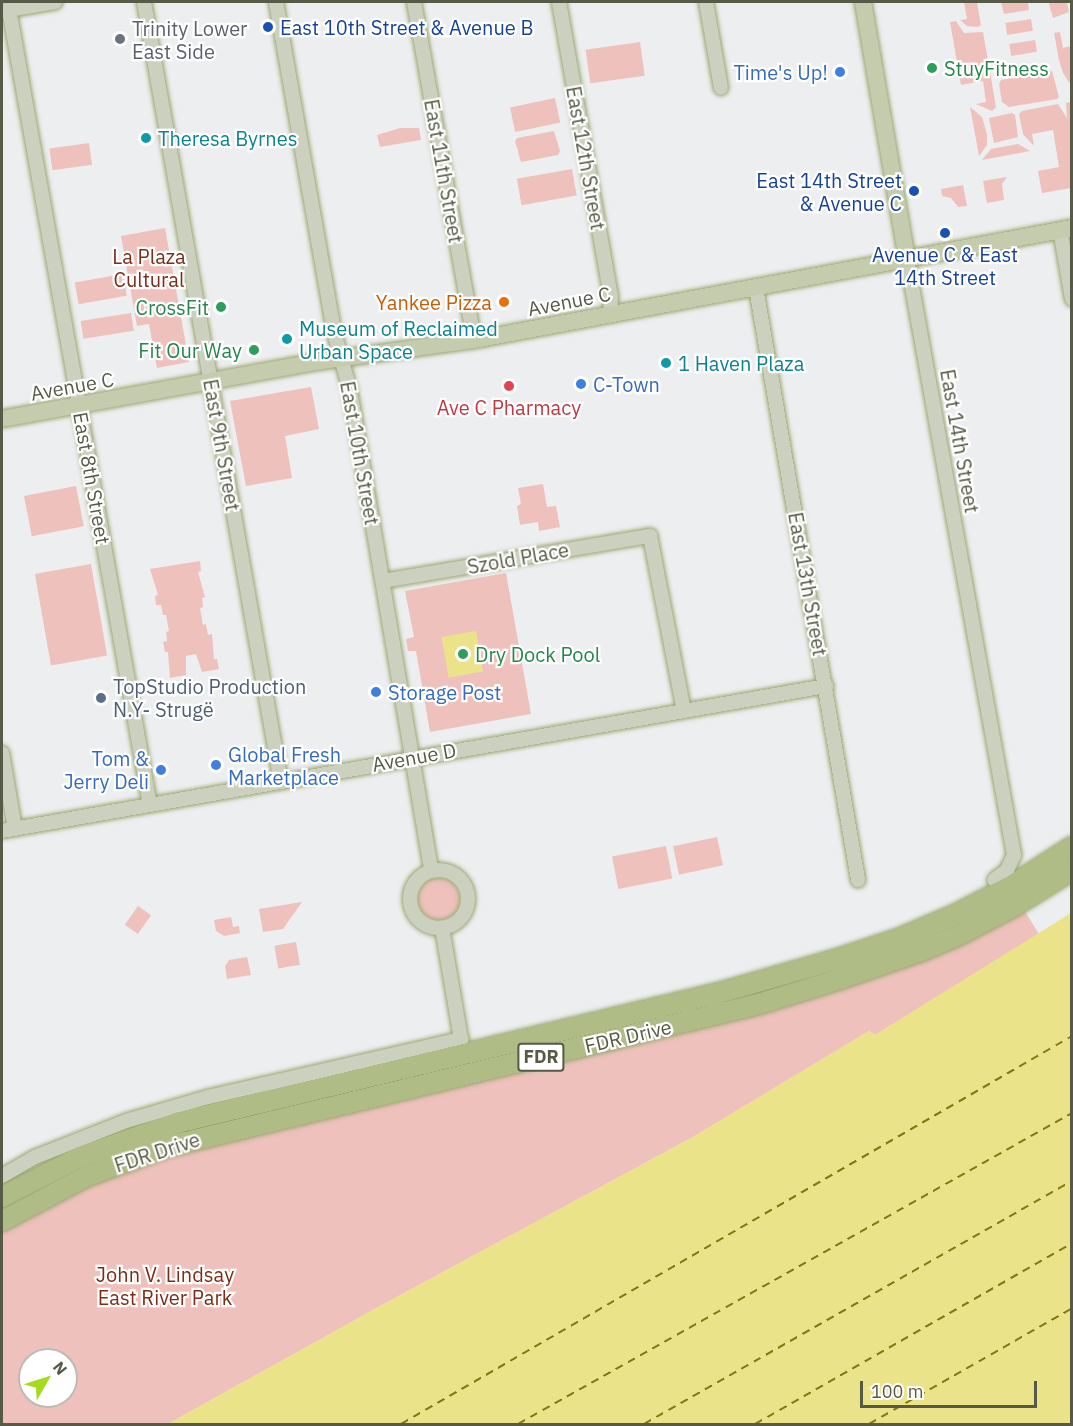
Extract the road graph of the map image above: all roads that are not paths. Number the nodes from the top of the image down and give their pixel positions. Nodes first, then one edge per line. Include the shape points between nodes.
1 (54, 2) edge
2 (144, 2) edge
3 (276, 2) edge
4 (414, 2) edge
5 (558, 2) edge
6 (706, 2) edge
7 (863, 2) edge
8 (5, 10) edge
9 (721, 88) dead end
10 (1066, 229) edge
11 (907, 259) junction
12 (756, 288) junction
13 (1071, 299) edge
14 (610, 314) junction
15 (474, 340) junction
16 (342, 359) junction
17 (211, 382) junction
18 (80, 406) junction
19 (2, 419) edge
20 (383, 581) junction
21 (826, 686) junction
22 (684, 711) junction
23 (2, 753) edge
24 (413, 757) junction
25 (281, 782) junction
26 (150, 805) junction
27 (8, 830) edge
28 (1071, 847) edge
29 (431, 870) junction
30 (1071, 870) edge
31 (994, 879) dead end
32 (858, 880) dead end
33 (442, 928) junction
34 (2, 1176) edge
35 (2, 1197) edge
36 (2, 1221) edge

1 - 8 street
2 - 17 street, East 9th Street
3 - 16 street, East 10th Street
4 - 15 street, East 11th Street
5 - 14 street, East 12th Street
6 - 9 street
7 - 11 main road, East 14th Street
8 - 18 street, East 8th Street
10 - 11 main road, Avenue C
10 - 13 street
11 - 12 main road, Avenue C
11 - 31 street, East 14th Street via 1014,855 1007,870
12 - 14 main road, Avenue C
12 - 21 street, East 13th Street
14 - 15 main road, Avenue C
15 - 16 main road, Avenue C
16 - 17 main road, Avenue C
16 - 20 street, East 10th Street
17 - 18 main road, Avenue C
17 - 25 street, East 9th Street
18 - 19 main road, Avenue C
18 - 26 street, East 8th Street
20 - 22 street, Szold Place via 653,537
20 - 24 street, East 10th Street
21 - 22 street, Avenue D
21 - 32 street, East 13th Street
22 - 24 street, Avenue D
23 - 27 street
24 - 25 street, Avenue D
24 - 29 street, East 10th Street
25 - 26 street, Avenue D
26 - 27 street, Avenue D
28 - 35 highway, FDR Drive / FDR via 1013,885 959,913 841,958 719,993 160,1128 80,1157
29 - 33 street via 413,885 410,905 426,925
29 - 33 street via 455,874 468,891 466,912 452,926
30 - 36 highway, FDR Drive / FDR via 979,925 881,966 759,1004 166,1147 87,1176
33 - 34 street, FDR Drive via 461,1039 208,1097 126,1121 35,1157

